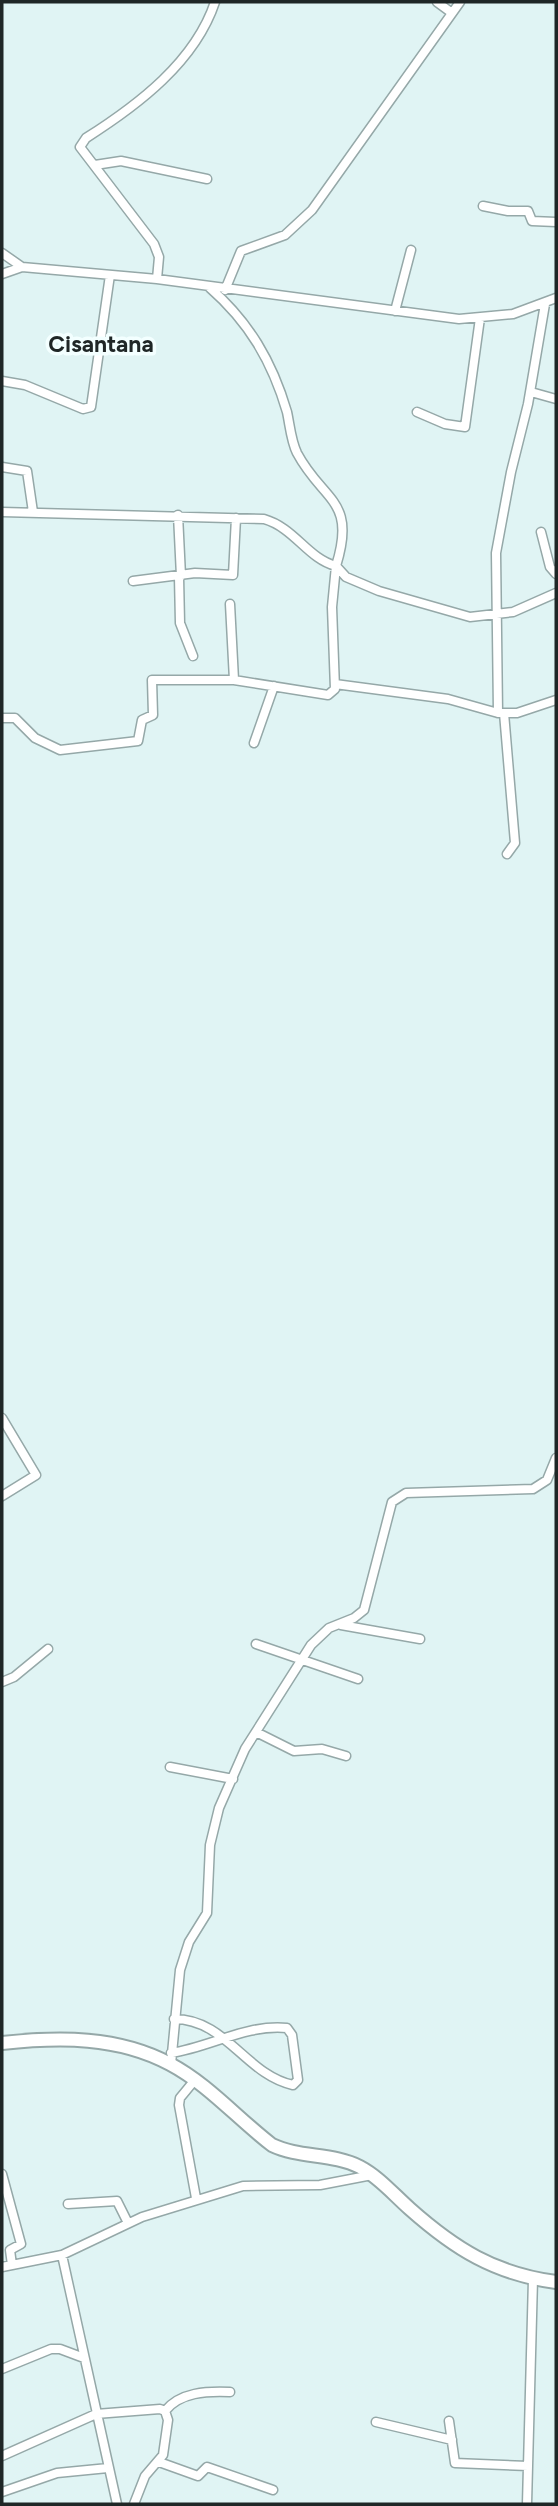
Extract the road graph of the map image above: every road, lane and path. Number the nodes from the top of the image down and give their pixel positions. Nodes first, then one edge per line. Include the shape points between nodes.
1 (215, 2) edge
2 (438, 2) edge
3 (460, 2) edge
4 (452, 13) junction
5 (95, 165) junction
6 (207, 179) dead end
7 (483, 206) dead end
8 (556, 222) edge
9 (411, 250) dead end
10 (2, 253) edge
11 (22, 267) junction
12 (2, 274) edge
13 (110, 275) junction
14 (157, 279) junction
15 (209, 288) junction
16 (225, 289) junction
17 (556, 298) edge
18 (544, 304) junction
19 (395, 311) junction
20 (480, 318) junction
21 (2, 381) edge
22 (531, 392) junction
23 (556, 400) edge
24 (417, 412) dead end
25 (2, 467) edge
26 (2, 512) edge
27 (33, 512) junction
28 (178, 515) junction
29 (236, 517) junction
30 (541, 532) dead end
31 (336, 566) junction
32 (556, 574) edge
33 (180, 576) junction
34 (133, 581) dead end
35 (556, 593) edge
36 (230, 604) dead end
37 (495, 614) junction
38 (193, 656) dead end
39 (234, 680) junction
40 (335, 684) junction
41 (274, 686) junction
42 (556, 700) edge
43 (501, 713) junction
44 (2, 718) edge
45 (254, 743) dead end
46 (507, 854) dead end
47 (2, 1418) edge
48 (556, 1458) edge
49 (2, 1496) edge
50 (338, 1625) junction
51 (420, 1639) dead end
52 (256, 1644) dead end
53 (48, 1649) dead end
54 (303, 1657) junction
55 (358, 1679) dead end
56 (2, 1682) edge
57 (256, 1732) junction
58 (346, 1756) dead end
59 (170, 1768) dead end
60 (233, 1779) junction
61 (174, 2019) junction
62 (225, 2038) junction
63 (2, 2043) edge
64 (171, 2059) junction
65 (194, 2081) junction
66 (2, 2174) edge
67 (372, 2175) junction
68 (196, 2198) junction
69 (68, 2203) dead end
70 (128, 2223) junction
71 (61, 2255) junction
72 (12, 2265) junction
73 (2, 2267) edge
74 (533, 2279) junction
75 (556, 2283) edge
76 (84, 2358) junction
77 (2, 2369) edge
78 (230, 2392) dead end
79 (165, 2411) junction
80 (96, 2414) junction
81 (449, 2421) dead end
82 (376, 2422) dead end
83 (452, 2440) junction
84 (2, 2456) edge
85 (159, 2462) junction
86 (528, 2466) junction
87 (108, 2468) junction
88 (274, 2490) dead end
89 (2, 2493) edge
90 (114, 2503) edge
91 (134, 2504) edge
92 (527, 2504) edge

1 - 5 street via 191,50 144,96 80,145 83,155
2 - 4 street
3 - 4 street
4 - 16 street via 316,206 285,235 241,251
5 - 6 street via 121,161
5 - 14 street via 158,251
7 - 8 street via 528,211 531,220
9 - 19 street
10 - 11 street
11 - 12 street
11 - 13 street
13 - 14 street
13 - 21 street via 91,407 83,409 25,385
14 - 15 street
15 - 16 street
15 - 31 street via 256,336 273,373 297,453 336,502 343,531
16 - 19 street
17 - 18 street
18 - 20 street
18 - 22 street
19 - 20 street
20 - 24 street via 465,427
22 - 23 street
22 - 37 street via 496,553
25 - 27 street via 27,471
26 - 27 street
27 - 28 street
28 - 29 street
28 - 33 street
29 - 31 street via 278,523 295,534 314,557
29 - 33 street via 233,575
30 - 32 street
31 - 37 street via 346,577 379,592 454,614
31 - 40 street via 332,607
33 - 34 street
33 - 38 street via 180,623
35 - 37 street via 513,612
36 - 39 street
37 - 43 street
39 - 41 street
39 - 44 street via 152,680 153,715 142,720 140,739 135,742 60,750 35,738 15,718
40 - 41 street via 328,695
40 - 43 street via 460,701
41 - 45 street
42 - 43 street via 517,713
43 - 46 street via 515,843
47 - 49 street via 36,1475
48 - 50 street via 547,1480 533,1489 396,1496 367,1604 359,1615
50 - 51 street
50 - 54 street via 321,1635
52 - 54 street
53 - 56 street
54 - 55 street
54 - 57 street
57 - 58 street via 294,1751 323,1749
57 - 60 street
59 - 60 street
60 - 61 street via 213,1826 207,1913 184,1953
61 - 62 street via 197,2021
61 - 64 street
62 - 62 street via 256,2029 288,2029 297,2082 285,2083
62 - 64 street
63 - 64 highway via 90,2040
64 - 65 highway
65 - 67 highway via 272,2145 354,2164
65 - 68 street via 179,2105
66 - 72 street via 21,2244 10,2250
67 - 68 street via 320,2185 243,2186
67 - 74 highway via 452,2245
68 - 70 street
69 - 70 street via 117,2201
70 - 71 street
71 - 72 street
71 - 76 street
72 - 73 street
74 - 75 highway
74 - 86 street
76 - 77 street via 51,2349
76 - 80 street
78 - 79 street via 176,2399
79 - 80 street
79 - 85 street via 168,2420
80 - 84 street
80 - 87 street
81 - 83 street
82 - 83 street
83 - 86 street via 453,2460 458,2464
85 - 88 street via 198,2476 207,2467
85 - 91 street via 145,2476
86 - 92 street
87 - 89 street via 57,2473
87 - 90 street

